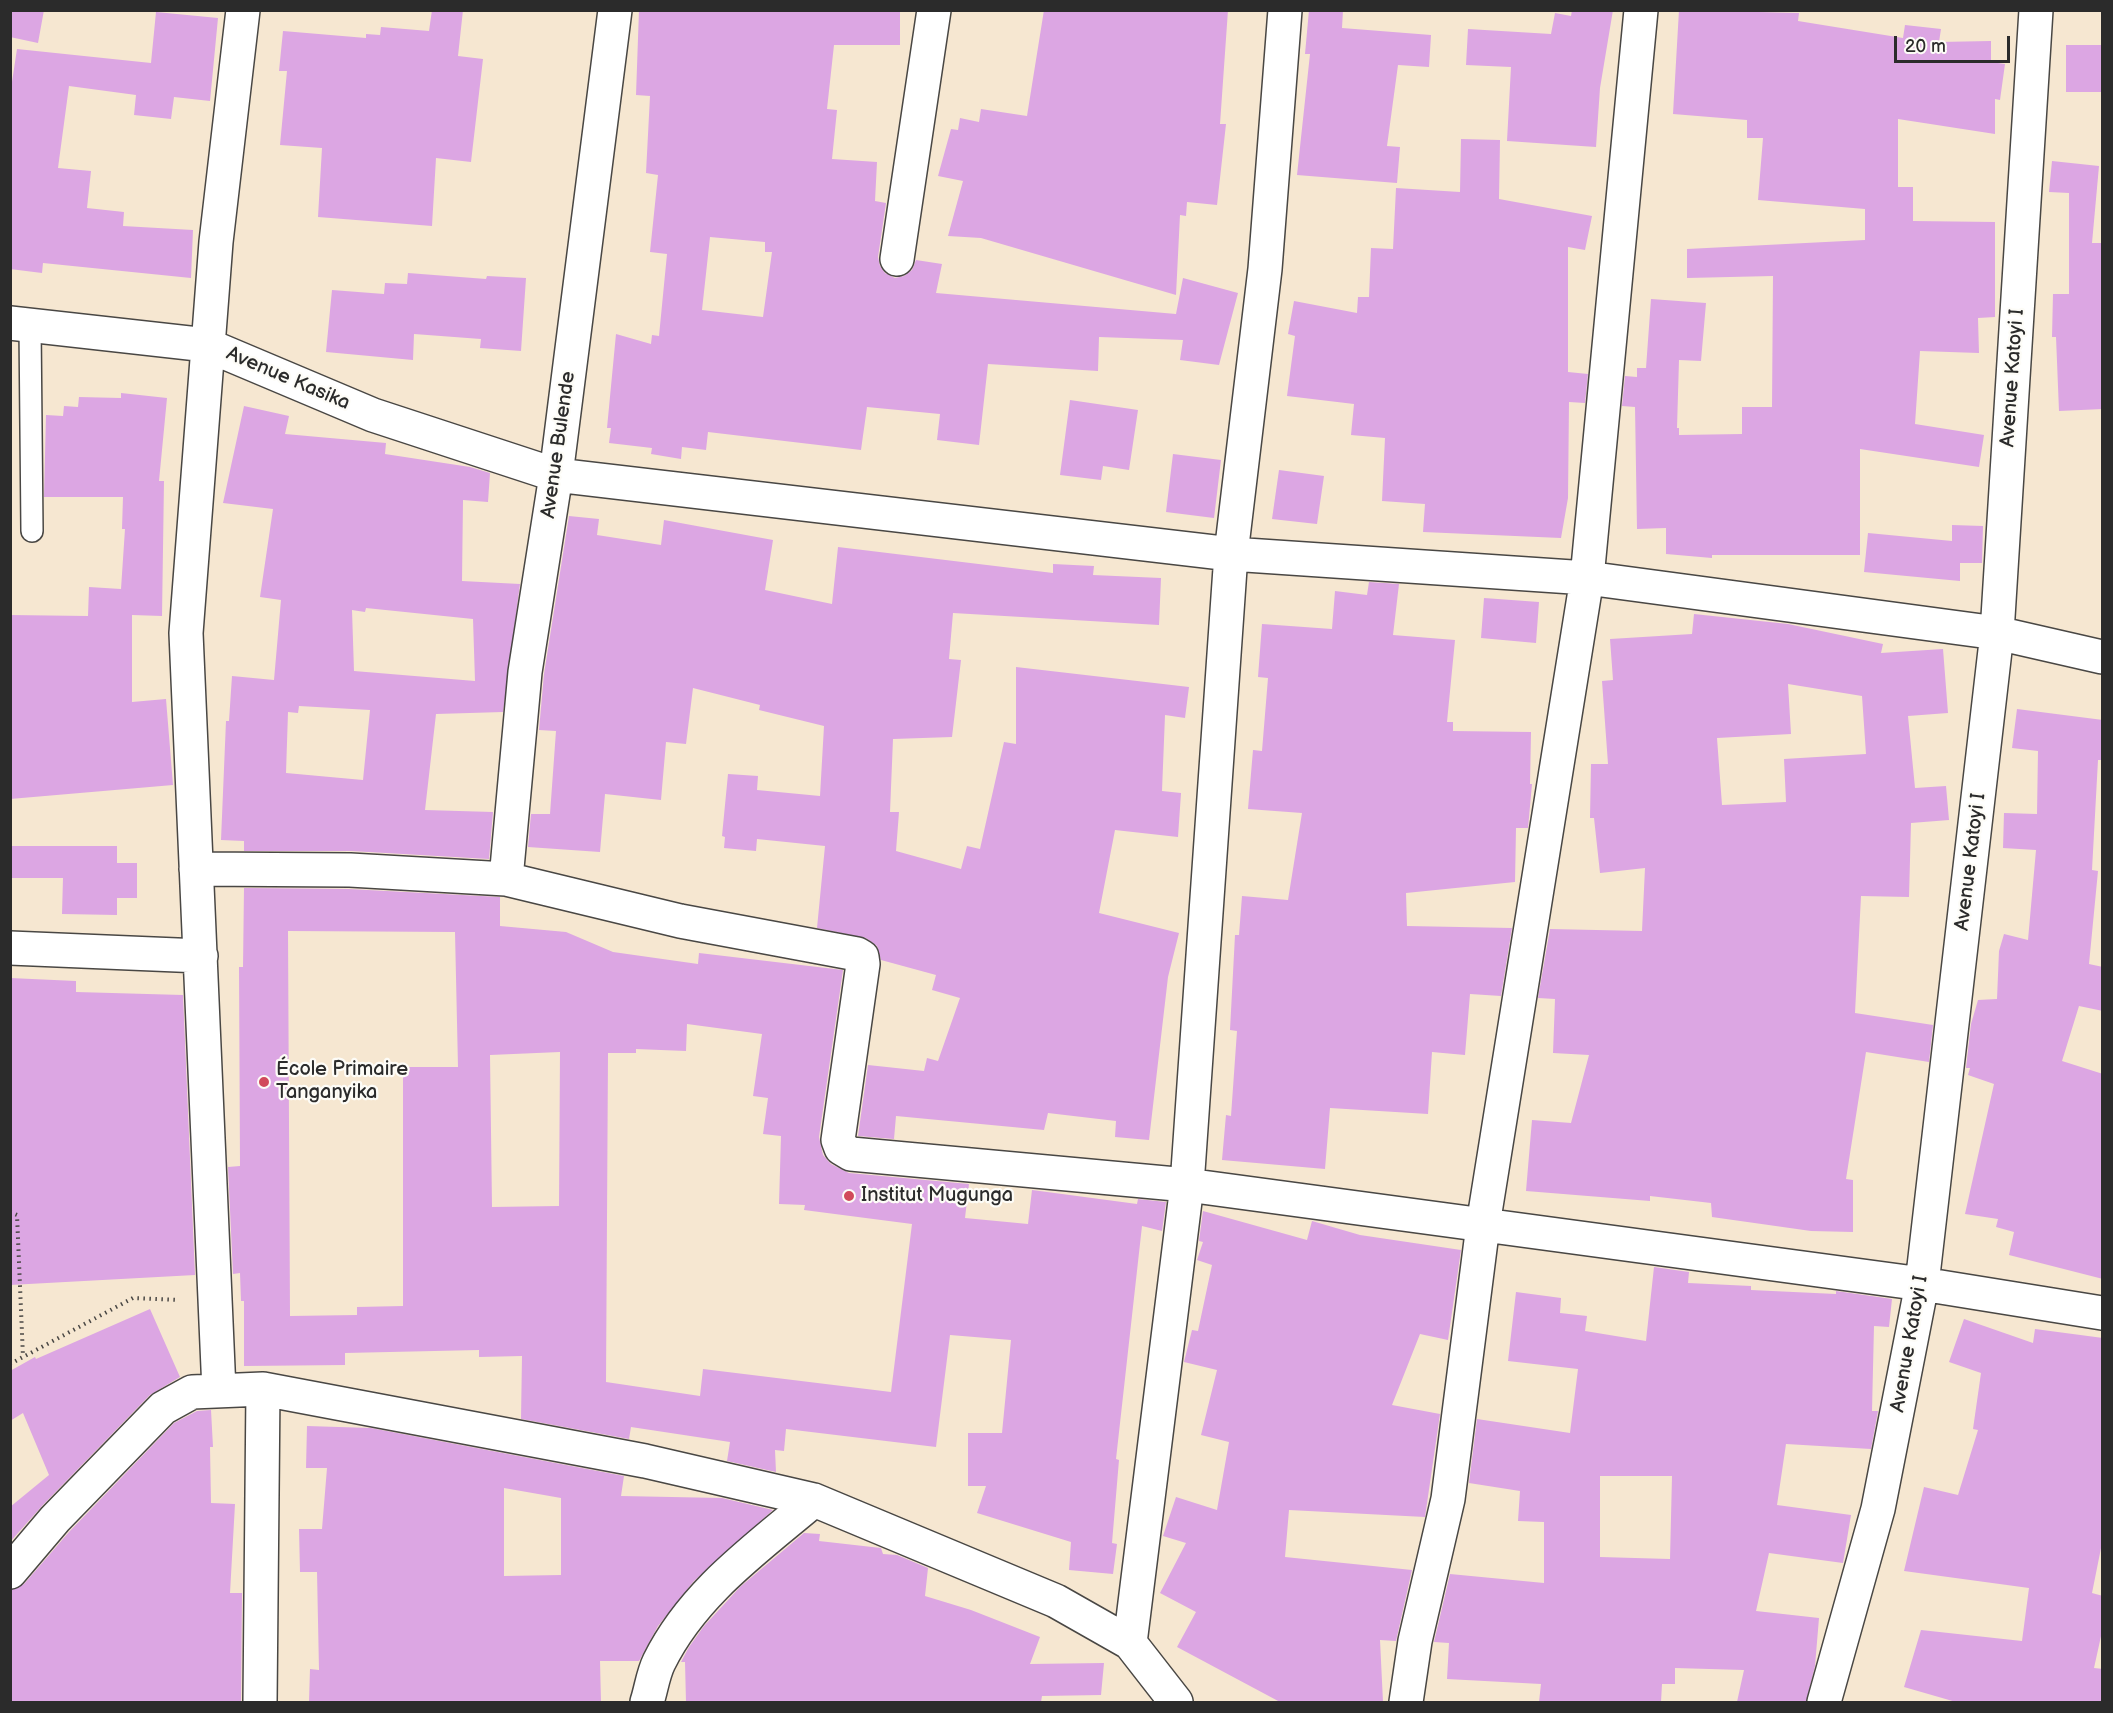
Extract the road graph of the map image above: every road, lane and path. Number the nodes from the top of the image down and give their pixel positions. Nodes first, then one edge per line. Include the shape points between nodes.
1 (243, 10) edge
2 (615, 10) edge
3 (934, 10) edge
4 (1285, 10) edge
5 (1641, 10) edge
6 (2036, 10) edge
7 (897, 259) dead end
8 (20, 324) edge
9 (207, 345) junction
10 (556, 475) junction
11 (32, 531) dead end
12 (1231, 554) junction
13 (1587, 578) junction
14 (1997, 633) junction
15 (2103, 657) edge
16 (196, 868) junction
17 (506, 879) junction
18 (10, 948) edge
19 (201, 956) junction
20 (1187, 1185) junction
21 (10, 1212) edge
22 (1483, 1225) junction
23 (1922, 1284) junction
24 (216, 1302) junction
25 (2103, 1313) edge
26 (22, 1357) junction
27 (10, 1364) edge
28 (263, 1389) junction
29 (219, 1391) junction
30 (814, 1500) junction
31 (10, 1572) edge
32 (1130, 1644) junction
33 (260, 1702) edge
34 (647, 1702) edge
35 (1176, 1702) edge
36 (1406, 1702) edge
37 (1824, 1702) edge

1 - 9 street
2 - 10 street, Avenue Bulende
3 - 7 street
4 - 12 street via 1265,269
5 - 13 street
6 - 14 street, Avenue Katoyi I
8 - 9 street, Avenue Kasika
8 - 11 lane
9 - 10 street, Avenue Kasika via 373,416
9 - 16 street via 186,633
10 - 12 street, Avenue Kasika
10 - 17 street, Avenue Bulende via 525,672
12 - 13 street, Avenue Kasika
12 - 20 street
13 - 14 street, Avenue Kasika
13 - 22 street
14 - 15 street, Avenue Kasika
14 - 23 street, Avenue Katoyi I
16 - 17 street via 350,870
16 - 19 street
17 - 20 street via 680,921 862,957 838,1140 851,1154
18 - 19 street
19 - 24 street
20 - 22 street
20 - 32 street
21 - 26 path via 17,1215
22 - 23 street
22 - 36 street via 1448,1499 1415,1641
23 - 25 street
23 - 37 street, Avenue Katoyi I via 1878,1509
24 - 26 path via 134,1298
24 - 29 street
26 - 27 path
28 - 29 street
28 - 30 street via 645,1461
28 - 33 street
29 - 31 street via 192,1392 163,1408 55,1519
30 - 32 street via 1056,1601
30 - 34 street via 723,1575 685,1617 657,1665
32 - 35 street

